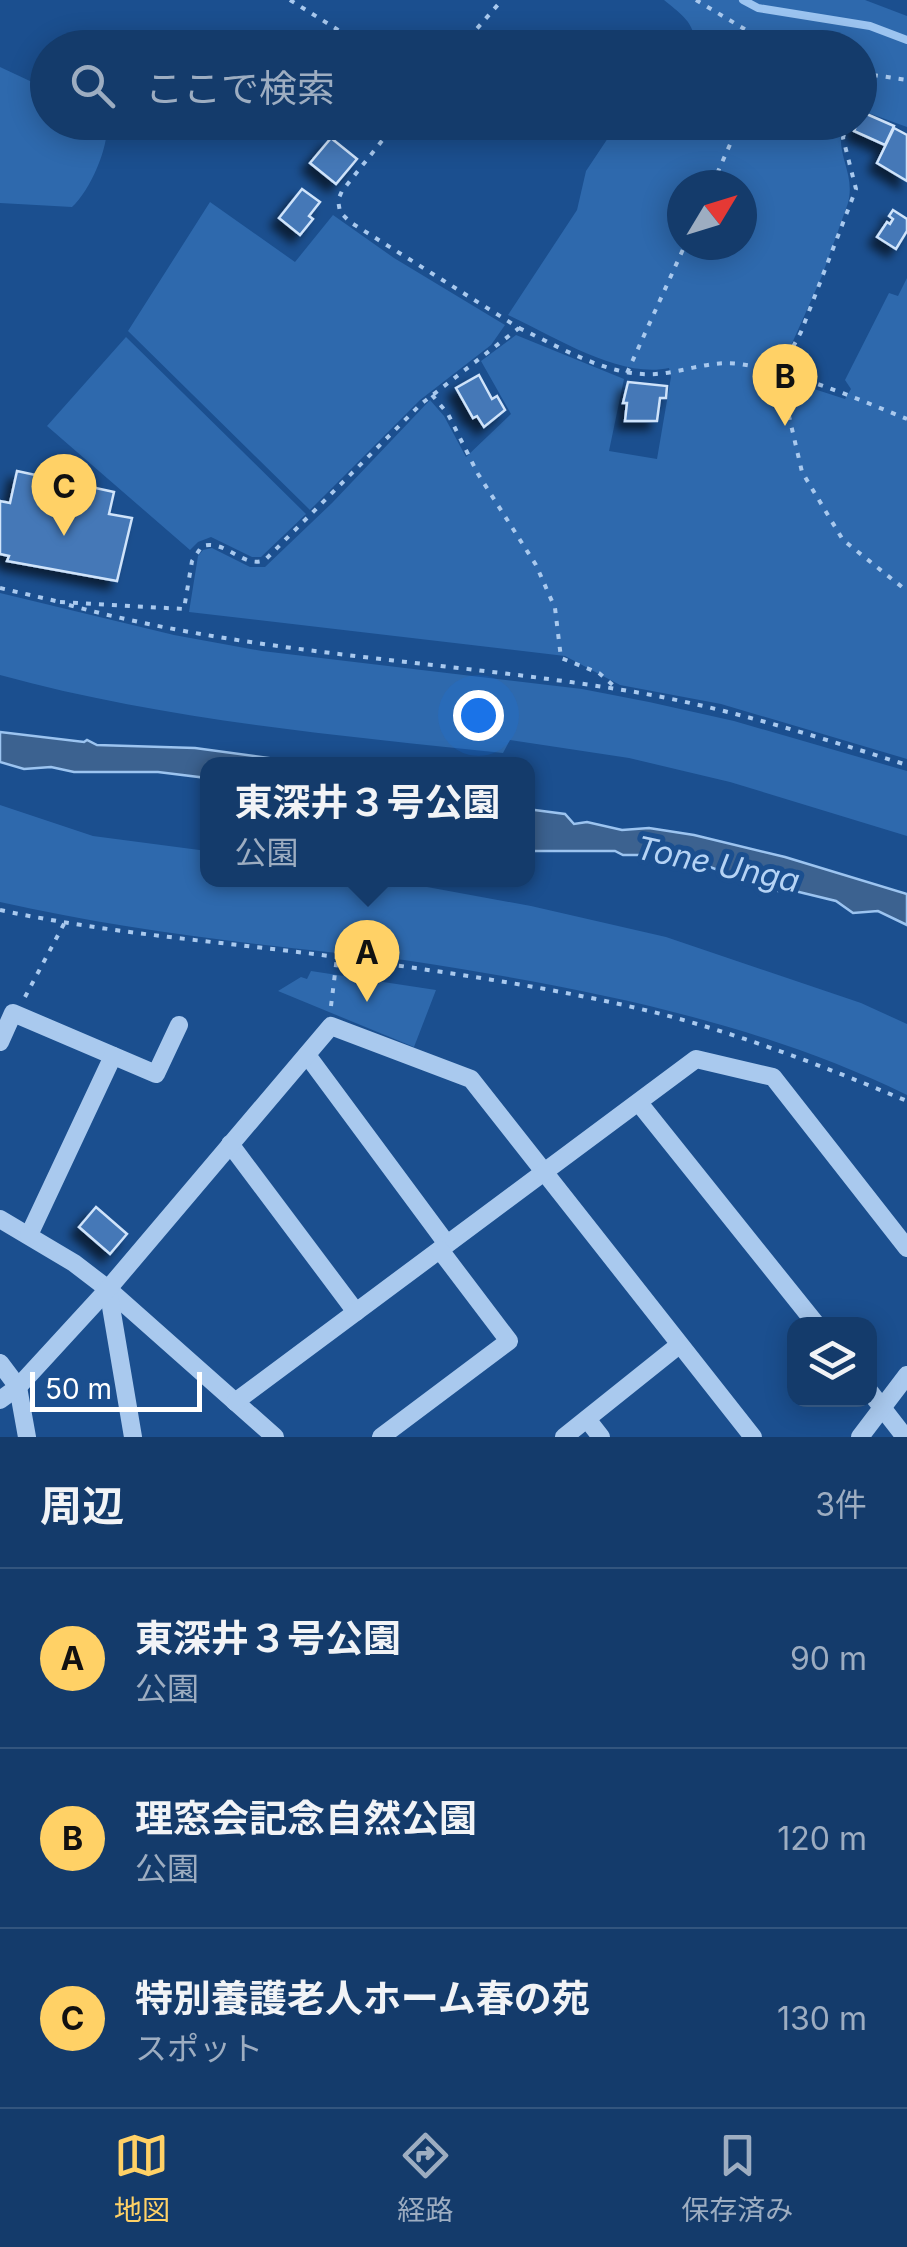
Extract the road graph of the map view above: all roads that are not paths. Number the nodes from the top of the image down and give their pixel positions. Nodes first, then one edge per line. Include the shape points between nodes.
1 (179, 1025) dead end
2 (0, 1042) edge
3 (307, 1055) junction
4 (112, 1056) junction
5 (639, 1103) junction
6 (230, 1144) junction
7 (544, 1174) junction
8 (0, 1219) edge
9 (29, 1235) junction
10 (443, 1247) junction
11 (907, 1248) edge
12 (108, 1289) junction
13 (356, 1312) junction
14 (810, 1317) edge
15 (679, 1345) junction
16 (0, 1363) edge
17 (907, 1375) edge
18 (18, 1387) junction
19 (0, 1400) edge
20 (877, 1401) edge
21 (235, 1402) junction
22 (882, 1408) junction
23 (131, 1416) junction
24 (587, 1419) junction
25 (26, 1437) edge
26 (134, 1437) edge
27 (148, 1437) edge
28 (274, 1437) edge
29 (381, 1437) edge
30 (564, 1437) edge
31 (601, 1437) edge
32 (753, 1437) edge
33 (860, 1437) edge
34 (905, 1437) edge

1 - 4 street via 156,1074
2 - 4 street via 13,1013
3 - 6 street
3 - 7 street via 332,1026 471,1080
3 - 10 street
4 - 9 street
5 - 7 street
5 - 11 street via 696,1059 773,1077
5 - 14 street
6 - 12 street
6 - 13 street
7 - 10 street
7 - 15 street
8 - 9 street
9 - 12 street
10 - 13 street
10 - 29 street via 509,1341
12 - 18 street
12 - 21 street
12 - 23 street
13 - 21 street
15 - 24 street
15 - 32 street
16 - 18 street
17 - 22 street
18 - 19 street
18 - 25 street
20 - 22 street
21 - 28 street
22 - 33 street
22 - 34 street
23 - 26 street
23 - 27 street
24 - 30 street
24 - 31 street

